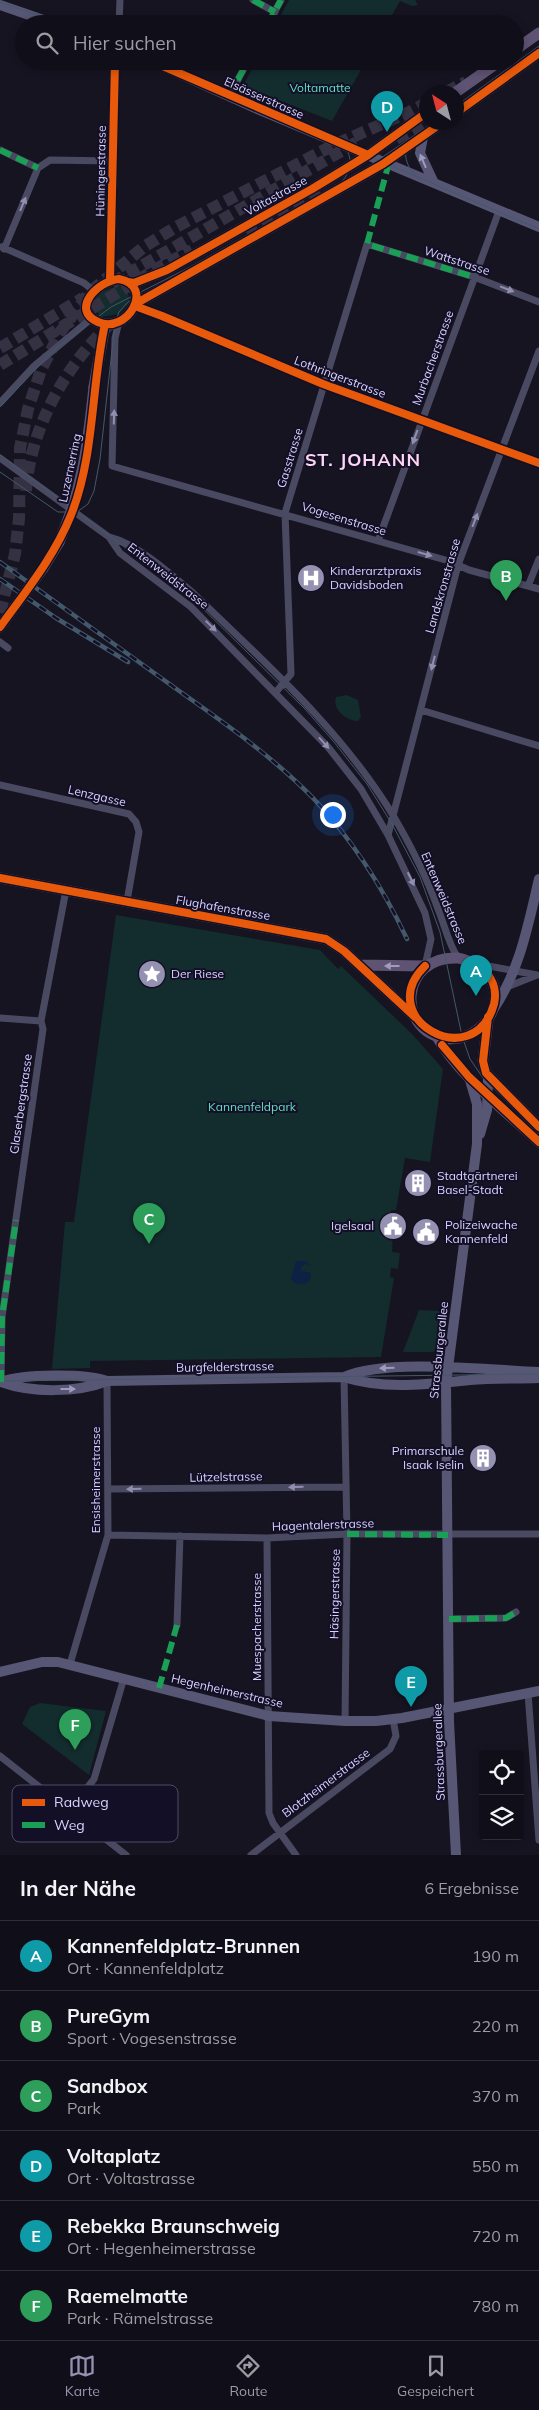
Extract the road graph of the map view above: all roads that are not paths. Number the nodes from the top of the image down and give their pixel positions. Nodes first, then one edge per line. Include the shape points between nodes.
1 (120, 0) edge
2 (254, 0) edge
3 (281, 0) edge
4 (0, 5) edge
5 (275, 12) junction
6 (29, 15) edge
7 (119, 15) edge
8 (273, 15) edge
9 (539, 33) edge
10 (524, 44) edge
11 (539, 53) edge
12 (524, 64) edge
13 (115, 70) edge
14 (171, 70) edge
15 (243, 70) edge
16 (487, 70) edge
17 (515, 70) edge
18 (464, 86) tunnel mouth
19 (229, 96) junction
20 (464, 107) edge
21 (419, 119) edge
22 (432, 130) edge
23 (423, 137) junction
24 (0, 150) edge
25 (368, 155) junction
26 (112, 161) junction
27 (386, 162) junction
28 (38, 168) junction
29 (434, 183) junction
30 (499, 210) junction
31 (539, 226) edge
32 (367, 244) joint
33 (2, 248) edge
34 (474, 277) junction
35 (110, 280) junction
36 (128, 282) junction
37 (94, 291) junction
38 (539, 302) edge
39 (136, 305) junction
40 (92, 318) junction
41 (119, 322) junction
42 (105, 324) junction
43 (539, 351) edge
44 (324, 384) junction
45 (0, 403) edge
46 (422, 420) junction
47 (502, 450) junction
48 (0, 458) edge
49 (539, 463) edge
50 (285, 513) junction
51 (109, 537) junction
52 (378, 541) junction
53 (539, 559) edge
54 (458, 565) junction
55 (528, 586) junction
56 (539, 589) edge
57 (0, 627) edge
58 (0, 642) edge
59 (8, 648) dead end
60 (285, 683) junction
61 (276, 692) junction
62 (421, 710) junction
63 (539, 746) edge
64 (0, 785) edge
65 (394, 818) junction
66 (388, 834) junction
67 (0, 878) edge
68 (539, 879) edge
69 (66, 890) junction
70 (127, 901) junction
71 (458, 958) junction
72 (478, 964) junction
73 (360, 966) junction
74 (425, 966) junction
75 (515, 970) junction
76 (538, 977) edge
77 (507, 987) junction
78 (415, 1016) junction
79 (488, 1017) junction
80 (0, 1018) edge
81 (41, 1021) junction
82 (436, 1035) junction
83 (469, 1077) junction
84 (488, 1078) junction
85 (489, 1095) junction
86 (539, 1127) edge
87 (539, 1142) edge
88 (477, 1144) junction
89 (449, 1368) junction
90 (539, 1372) edge
91 (344, 1377) junction
92 (539, 1378) edge
93 (107, 1381) junction
94 (1, 1382) edge
95 (446, 1383) junction
96 (345, 1487) junction
97 (108, 1489) junction
98 (347, 1534) junction
99 (539, 1534) edge
100 (108, 1535) junction
101 (448, 1535) junction
102 (180, 1536) junction
103 (267, 1538) junction
104 (516, 1612) dead end
105 (449, 1619) junction
106 (177, 1625) dead end
107 (70, 1664) junction
108 (0, 1672) edge
109 (124, 1678) junction
110 (539, 1691) edge
111 (528, 1693) junction
112 (450, 1708) junction
113 (269, 1716) junction
114 (393, 1719) junction
115 (345, 1721) junction
116 (0, 1756) edge
117 (38, 1785) edge
118 (89, 1785) edge
119 (280, 1833) junction
120 (539, 1840) edge
121 (110, 1842) edge
122 (126, 1855) edge
123 (251, 1855) edge
124 (296, 1855) edge
125 (456, 1855) edge

1 - 7 street
2 - 5 street
3 - 5 street
4 - 6 street
5 - 8 street
9 - 10 main road
11 - 12 main road
13 - 26 street, Hüningerstrasse
14 - 19 street, Elsässerstrasse
15 - 19 street
16 - 18 main road
17 - 20 main road
19 - 25 street, Elsässerstrasse
21 - 25 main road, Voltastrasse
22 - 23 main road, Voltastrasse
23 - 27 main road, Voltastrasse
29 -> 23 street via 420,153
24 - 28 street
25 - 27 street, Elsässerstrasse
25 - 36 main road, Voltastrasse via 167,270
26 - 28 street via 50,160
26 - 35 street, Hüningerstrasse
27 - 29 street, Elsässerstrasse
27 - 39 main road, Voltastrasse
33 -> 28 street
29 - 30 street, Elsässerstrasse
30 - 31 street, Elsässerstrasse
30 - 34 street, Murbacherstrasse
32 - 34 street, Wattstrasse
32 - 44 street, Gasstrasse
33 - 37 street
34 -> 38 street, Wattstrasse
34 - 46 street, Murbacherstrasse
35 - 36 main road
35 - 37 main road
36 - 39 main road via 135,290
37 - 40 main road via 87,304
39 - 41 main road
39 - 44 street, Lothringerstrasse
40 - 42 main road
40 - 45 street via 33,368
41 - 42 main road
50 -> 41 street, Vogesenstrasse via 112,466 115,338
42 - 57 main road, Luzernerring, bridge via 86,458 71,514 47,562
43 - 47 street, Landskronstrasse
44 - 46 street, Lothringerstrasse
44 - 50 street, Gasstrasse
46 - 47 street, Lothringerstrasse
46 -> 52 street, Murbacherstrasse
47 - 49 street, Lothringerstrasse
54 -> 47 street, Landskronstrasse
48 - 51 street
50 - 52 street, Vogesenstrasse
50 - 60 street, Gasstrasse via 291,671
51 - 60 street, Entenweidstrasse via 126,542 192,592
51 -> 61 street, Entenweidstrasse via 120,553 191,607
52 -> 54 street, Vogesenstrasse
53 - 55 street
54 - 55 street, Vogesenstrasse
54 -> 62 street, Landskronstrasse
55 - 56 street, Vogesenstrasse
58 - 59 street
60 - 61 street
60 - 65 street, Entenweidstrasse via 338,739
61 -> 66 street, Entenweidstrasse via 328,747 361,789
62 - 63 street
62 - 65 street, Landskronstrasse
64 - 70 street, Lenzgasse via 129,814 140,832
65 - 66 street, Landskronstrasse
65 - 71 street, Entenweidstrasse via 424,875
66 -> 74 street, Entenweidstrasse via 427,919 431,939
67 - 69 main road, Flughafenstrasse
68 - 75 street
69 - 70 main road, Flughafenstrasse
69 - 81 street, Glaserbergstrasse
70 - 73 main road, Flughafenstrasse via 326,939
71 - 72 main road
71 - 74 main road via 443,959
72 - 75 street
72 - 79 main road via 489,975 495,988
74 -> 73 main road
73 - 78 main road, Flughafenstrasse
74 - 78 main road via 412,986
75 - 76 street
75 - 77 street
76 - 77 street
77 - 79 street
78 - 82 main road
79 - 82 main road via 480,1028 467,1036 450,1038
79 - 84 main road via 483,1061
80 - 81 street
81 - 94 street, Glaserbergstrasse via 43,1029 2,1317
82 - 83 main road
83 - 85 main road
83 - 88 street, Strassburgerallee via 477,1104
84 - 85 street, Strassburgerallee
84 - 86 main road
85 - 87 main road
85 - 88 street, Strassburgerallee
88 - 89 street, Strassburgerallee
89 - 90 street, Burgfelderstrasse
89 -> 91 street, Burgfelderstrasse via 374,1369
89 - 95 street, Strassburgerallee
91 - 93 street, Burgfelderstrasse
91 - 95 street, Burgfelderstrasse via 364,1384
91 - 96 street, Häsingerstrasse
92 - 95 street, Burgfelderstrasse
93 - 94 street, Burgfelderstrasse via 78,1389 29,1389
93 - 97 street, Ensisheimerstrasse
95 - 101 street, Strassburgerallee
96 -> 97 street, Lützelstrasse
96 - 98 street, Häsingerstrasse
97 - 100 street, Ensisheimerstrasse
98 - 101 street, Hagentalerstrasse
98 - 103 street, Hagentalerstrasse
98 - 115 street, Häsingerstrasse
99 - 101 street, Hagentalerstrasse
100 - 102 street, Hagentalerstrasse
100 - 107 street, Ensisheimerstrasse
101 - 105 street, Strassburgerallee
102 - 103 street, Hagentalerstrasse
102 - 106 street
103 - 113 street, Muespacherstrasse
104 - 105 street via 506,1618
105 - 112 street, Strassburgerallee
107 - 108 street, Hegenheimerstrasse via 42,1662
107 - 109 street, Hegenheimerstrasse
109 - 113 street, Hegenheimerstrasse
109 - 118 street via 94,1779
110 - 111 street, Hegenheimerstrasse
111 - 112 street, Hegenheimerstrasse
111 - 120 street
112 - 114 street, Hegenheimerstrasse
112 - 125 street, Strassburgerallee
113 - 115 street, Hegenheimerstrasse
113 - 119 street, Muespacherstrasse via 269,1813
114 - 115 street, Hegenheimerstrasse
114 - 119 street, Blotzheimerstrasse via 396,1736 390,1749
116 - 117 street
119 - 123 street, Blotzheimerstrasse
119 - 124 street, Muespacherstrasse
121 - 122 street

